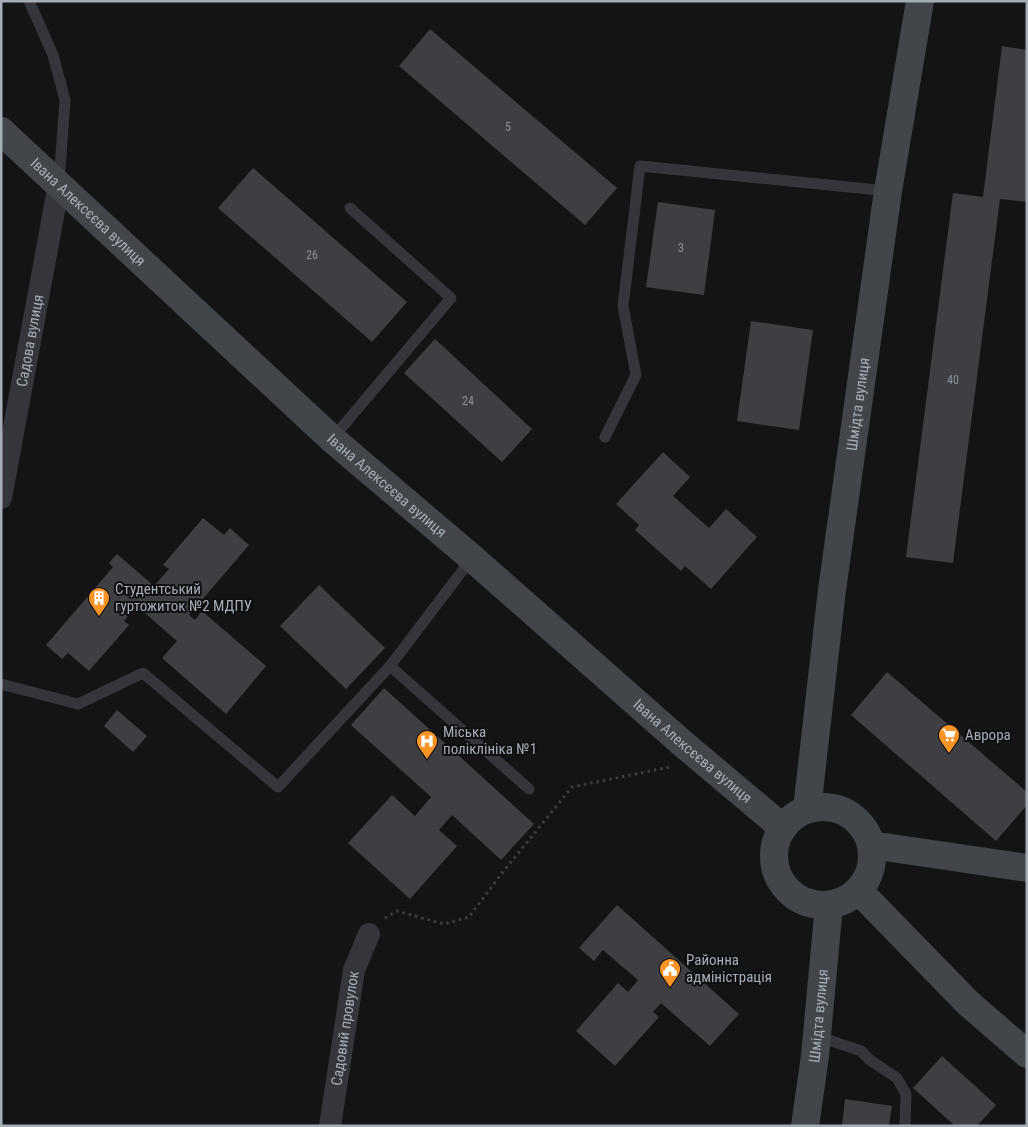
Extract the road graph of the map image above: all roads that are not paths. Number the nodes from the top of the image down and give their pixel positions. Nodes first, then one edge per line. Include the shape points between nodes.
1 (29, 1) edge
2 (920, 1) edge
3 (1, 131) edge
4 (59, 184) junction
5 (888, 191) junction
6 (350, 208) dead end
7 (605, 437) dead end
8 (332, 439) junction
9 (1, 498) edge
10 (472, 558) junction
11 (390, 666) junction
12 (1, 684) edge
13 (529, 789) dead end
14 (807, 809) junction
15 (783, 828) junction
16 (871, 845) junction
17 (1027, 868) edge
18 (858, 890) junction
19 (829, 904) junction
20 (369, 934) road end
21 (817, 1036) junction
22 (1027, 1054) edge
23 (330, 1126) edge
24 (805, 1126) edge
25 (905, 1126) edge

1 - 4 lane via 53,55 65,100
2 - 5 street, Шмідта вулиця
3 - 4 street, Івана Алексєєва вулиця
4 - 8 street, Івана Алексєєва вулиця
4 - 9 street, Садова вулиця
5 - 7 lane via 640,166 623,306 636,375
5 - 14 street, Шмідта вулиця via 832,590
6 - 8 lane via 451,298
8 - 10 street, Івана Алексєєва вулиця
10 - 11 lane
10 - 15 street, Івана Алексєєва вулиця
11 - 12 lane via 278,787 143,673 78,704
11 - 13 lane
14 - 15 street via 793,816
14 - 16 street via 823,806 839,809 854,817 865,830
15 - 19 street via 776,842 774,858 778,874 798,898 812,904
16 - 17 street
16 - 18 street via 872,861
18 - 19 street via 844,900
18 - 22 street via 968,1003
19 - 21 street, Шмідта вулиця
20 - 23 street, Садовий провулок via 354,970
21 - 24 street, Шмідта вулиця
21 - 25 lane via 862,1051 897,1078 906,1094

